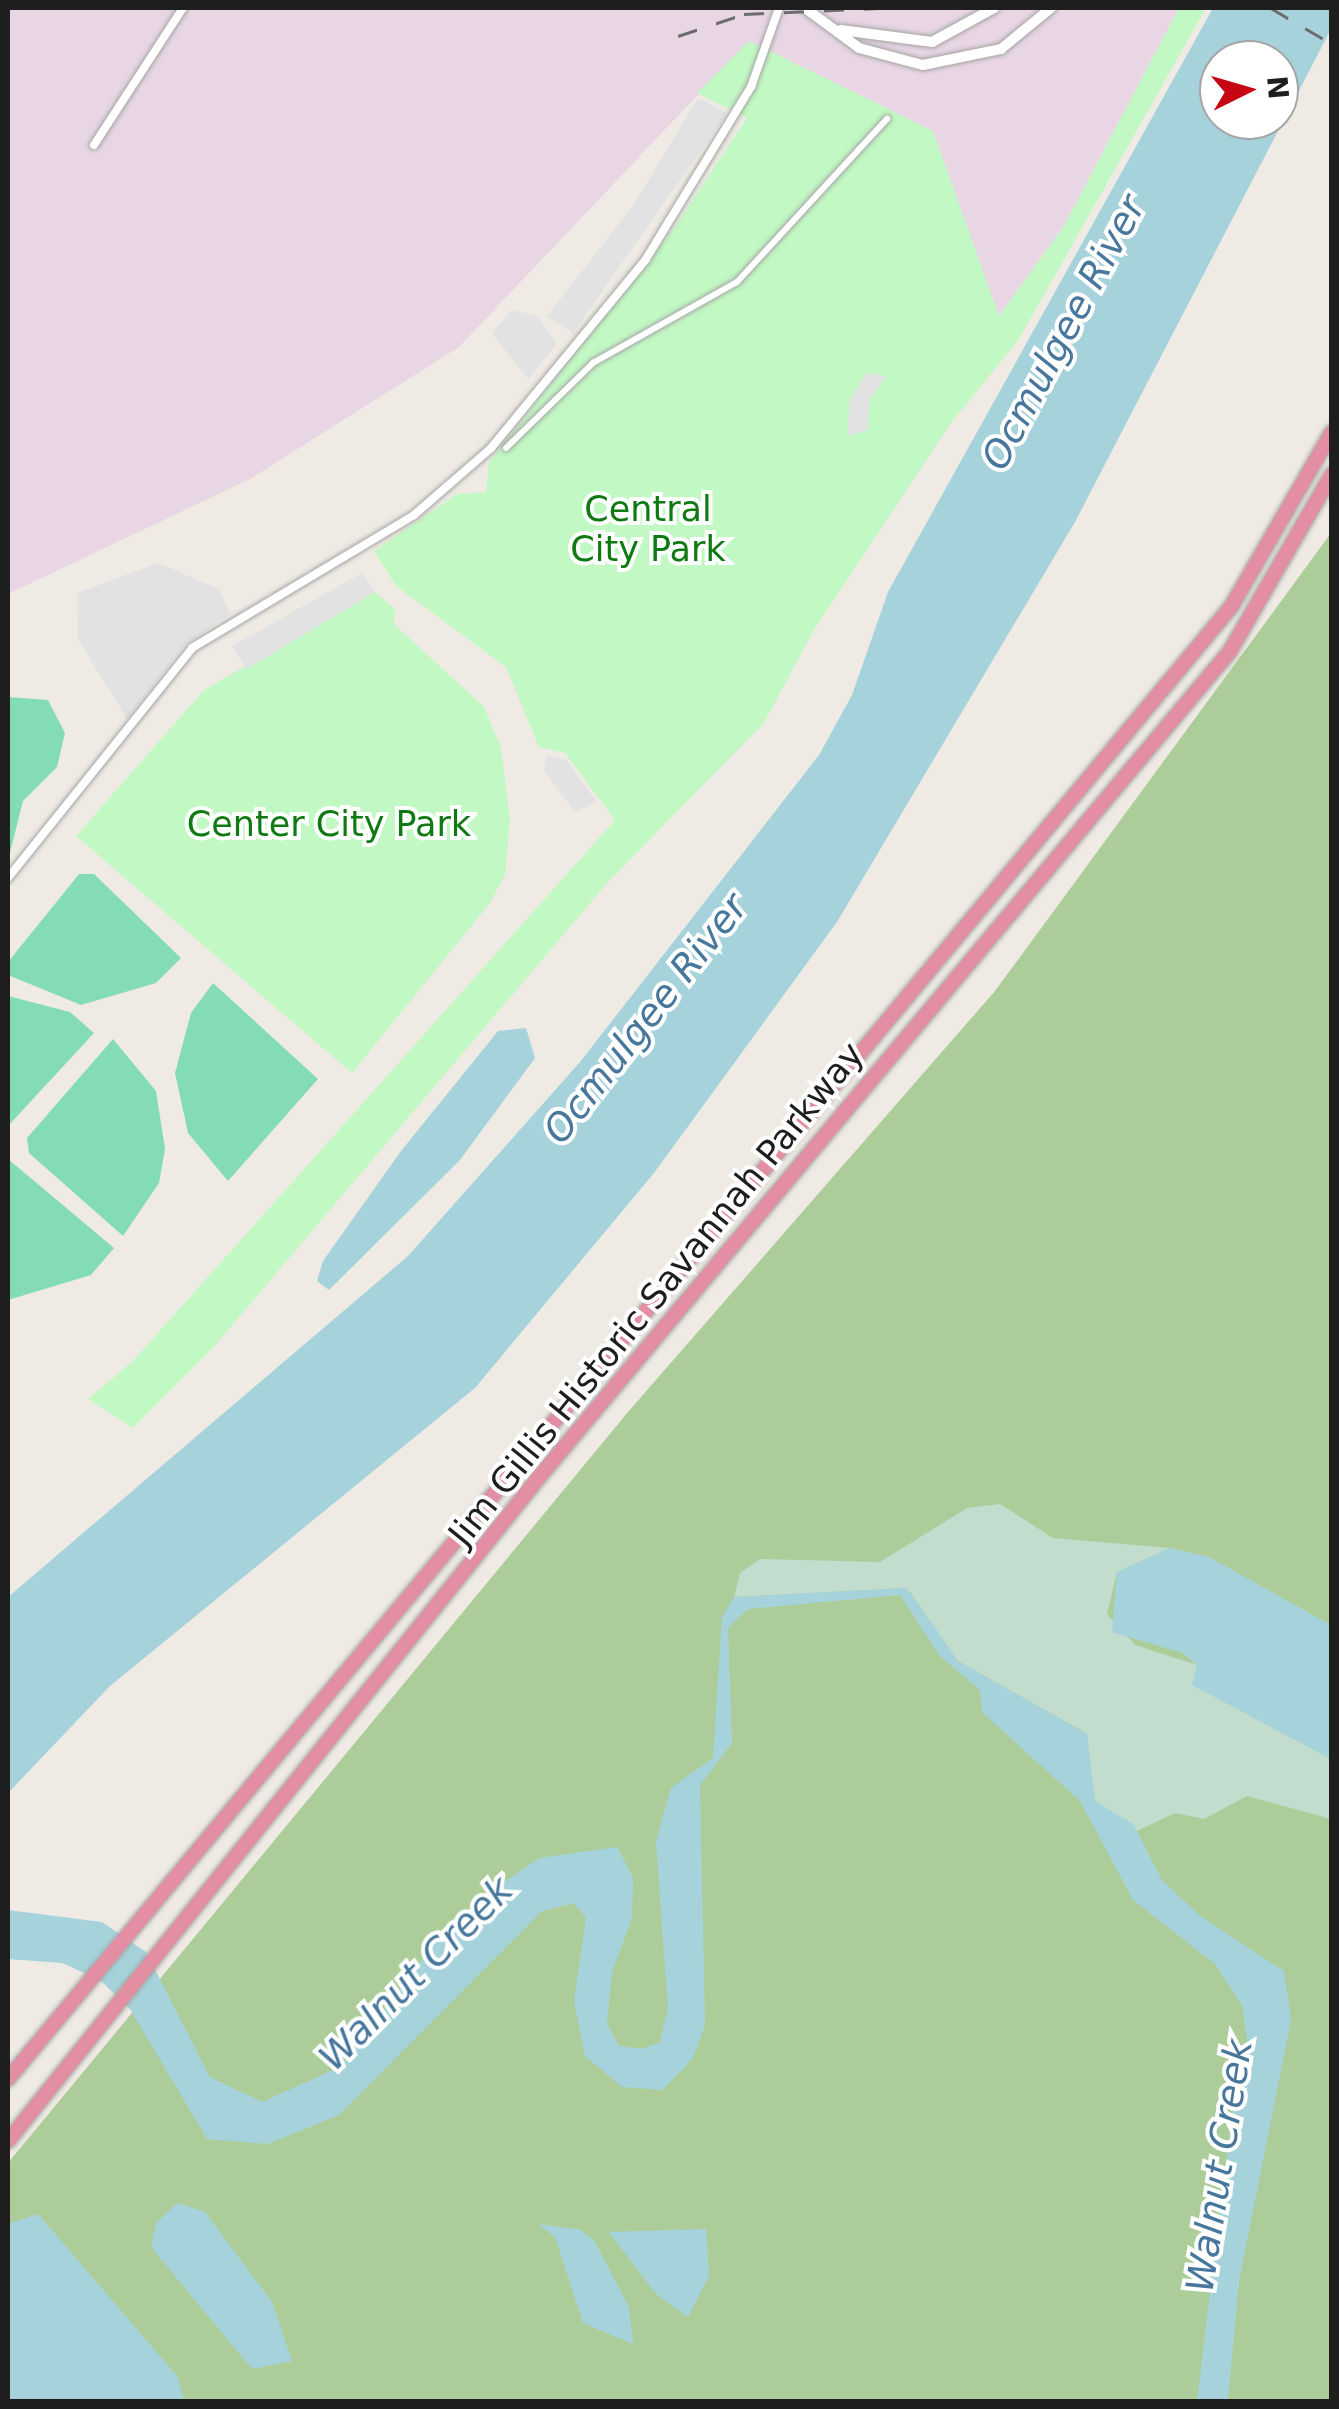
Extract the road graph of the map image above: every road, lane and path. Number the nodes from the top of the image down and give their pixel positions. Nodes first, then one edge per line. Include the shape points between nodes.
1 (182, 8) edge
2 (779, 8) edge
3 (805, 8) edge
4 (994, 8) edge
5 (1051, 8) edge
6 (840, 30) junction
7 (887, 119) dead end
8 (94, 145) dead end
9 (1332, 432) edge
10 (506, 448) dead end
11 (1332, 474) edge
12 (1332, 484) edge
13 (1319, 502) junction
14 (8, 878) edge
15 (8, 2079) edge
16 (8, 2141) edge

1 - 8 street
2 - 14 street via 752,88 646,259 491,448 414,515 192,648
3 - 6 street
4 - 6 street via 932,42
5 - 6 street via 1001,48 948,64 890,58
7 - 10 street via 737,282 593,362
9 - 15 highway, Jim Gillis Historic Savannah Parkway via 1231,607
11 - 13 highway, Jim Gillis Historic Savannah Parkway
12 - 13 highway
13 - 16 highway, Jim Gillis Historic Savannah Parkway via 1230,651 553,1460 224,1882

